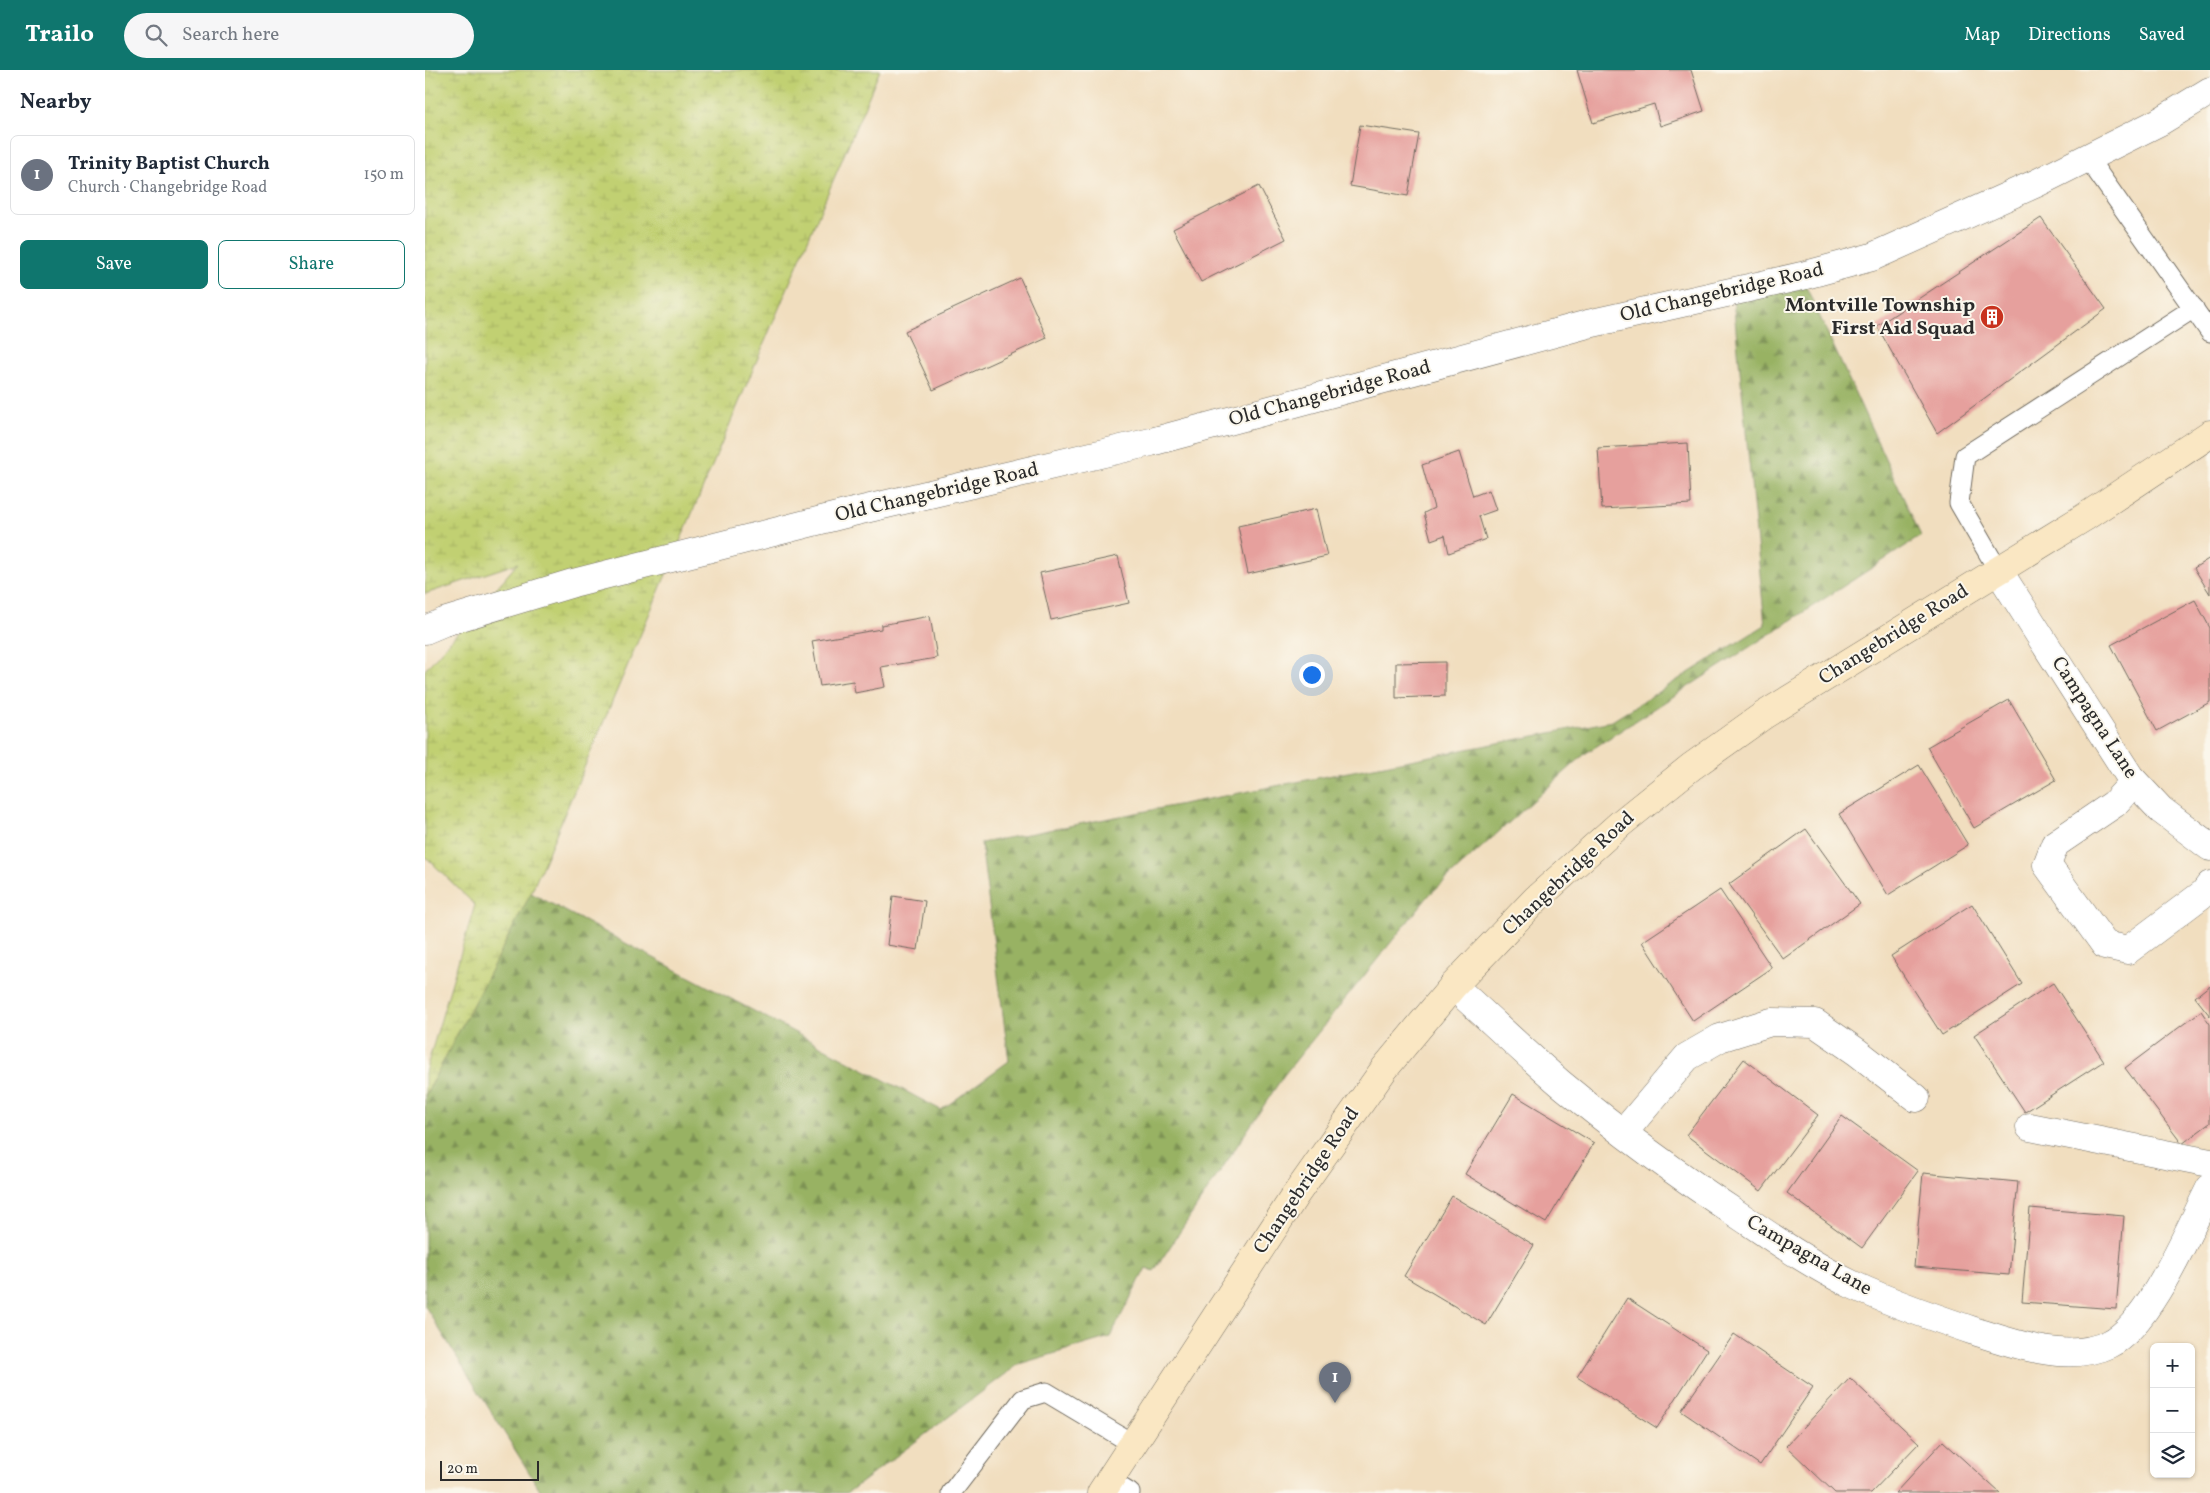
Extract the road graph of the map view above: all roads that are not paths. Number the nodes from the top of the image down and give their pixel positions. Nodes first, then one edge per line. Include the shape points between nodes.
1 (2210, 91) edge
2 (2087, 157) junction
3 (2194, 308) junction
4 (2210, 332) edge
5 (2210, 434) edge
6 (1999, 570) junction
7 (425, 630) edge
8 (2134, 782) junction
9 (2207, 840) edge
10 (2210, 885) edge
11 (1453, 986) junction
12 (1916, 1098) dead end
13 (2029, 1127) dead end
14 (1624, 1132) junction
15 (2210, 1163) edge
16 (2210, 1188) edge
17 (1133, 1444) junction
18 (1113, 1489) edge
19 (951, 1493) edge

1 - 2 street, Old Changebridge Road via 2159,122
2 - 3 lane
2 - 7 street, Old Changebridge Road via 1872,257 1588,324 1151,442 573,582
3 - 4 lane
3 - 6 lane via 1965,456 1959,503
5 - 6 main road, Changebridge Road
6 - 8 street, Campagna Lane
6 - 11 main road, Changebridge Road via 1764,715 1691,767 1620,824 1543,893
8 - 9 street, Campagna Lane via 2161,810
8 - 10 street via 2114,804 2055,844 2047,865 2105,946 2128,950 2204,893
11 - 14 street, Campagna Lane via 1561,1083
11 - 17 main road, Changebridge Road via 1385,1068 1294,1197
12 - 14 street via 1815,1023 1771,1022 1720,1038 1687,1056
13 - 15 street
14 - 16 street, Campagna Lane via 1693,1186 1790,1250 1851,1284 1919,1312 2020,1346 2067,1352 2111,1344 2129,1330 2167,1273
17 - 18 main road, Changebridge Road
17 - 19 lane via 1047,1392 1023,1399

